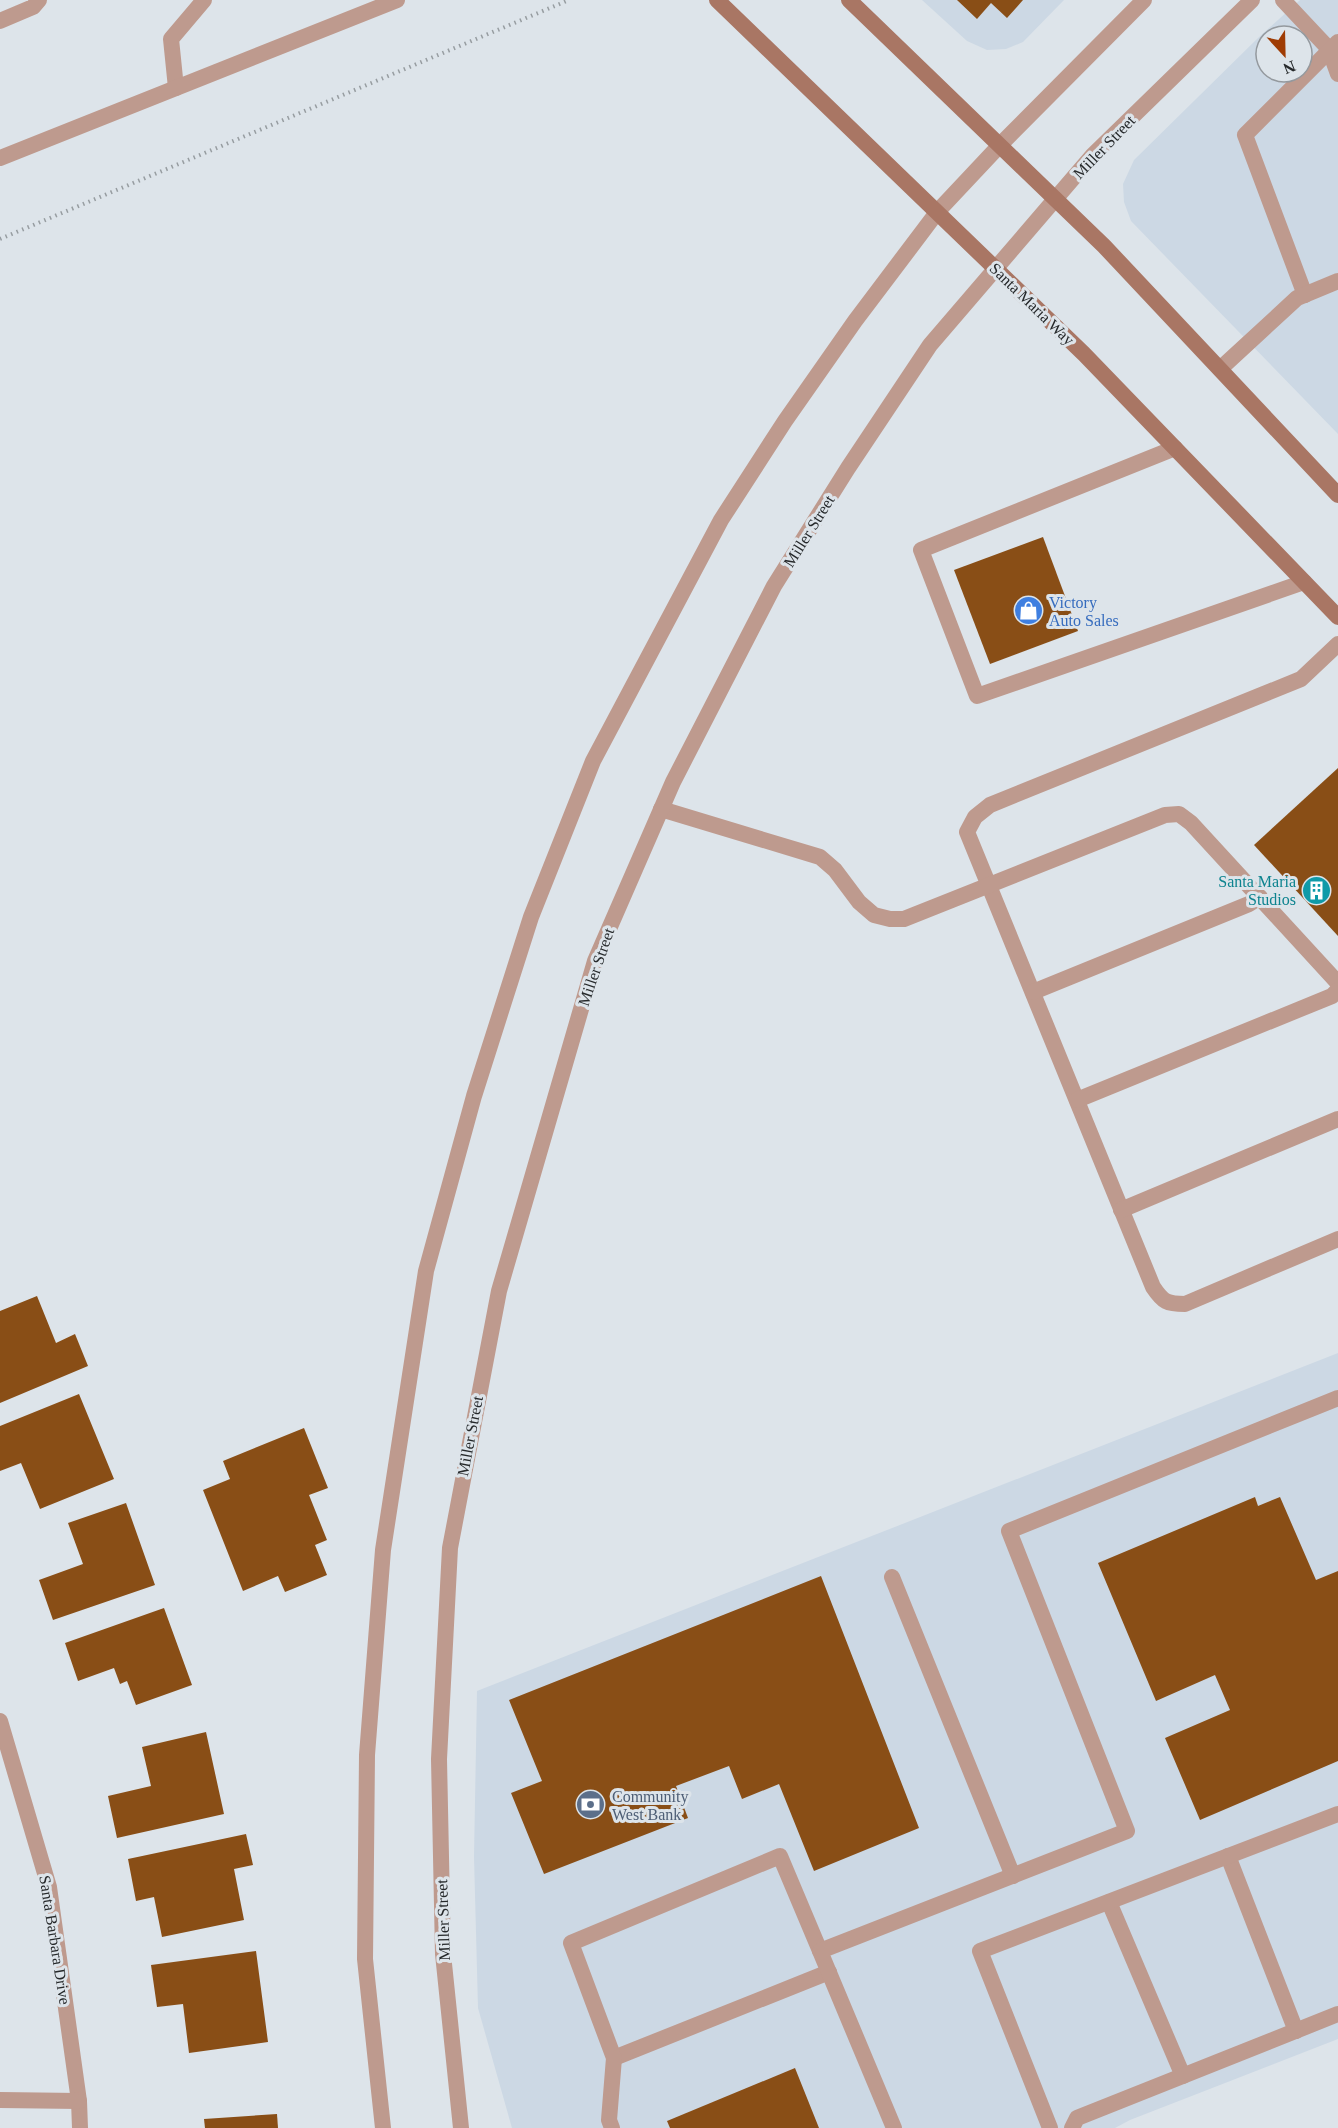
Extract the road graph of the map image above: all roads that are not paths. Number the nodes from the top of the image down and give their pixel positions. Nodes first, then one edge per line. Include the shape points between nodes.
1 (39, 0) edge
2 (204, 0) edge
3 (397, 0) edge
4 (717, 0) edge
5 (849, 0) edge
6 (1144, 0) edge
7 (1252, 0) edge
8 (1283, 0) edge
9 (0, 21) edge
10 (1333, 45) edge
11 (1338, 74) edge
12 (176, 88) junction
13 (1000, 145) junction
14 (0, 158) edge
15 (1055, 199) junction
16 (938, 211) junction
17 (995, 269) junction
18 (1338, 281) edge
19 (1305, 294) junction
20 (1220, 369) junction
21 (1175, 448) junction
22 (1338, 495) edge
23 (1304, 582) junction
24 (1338, 617) edge
25 (1338, 644) edge
26 (661, 809) junction
27 (989, 885) junction
28 (1260, 897) junction
29 (1338, 983) edge
30 (1338, 990) edge
31 (1033, 992) junction
32 (1077, 1100) junction
33 (1338, 1119) edge
34 (1121, 1210) junction
35 (1338, 1239) edge
36 (1338, 1398) edge
37 (892, 1577) dead end
38 (0, 1721) edge
39 (1338, 1814) edge
40 (1228, 1856) junction
41 (1013, 1876) junction
42 (1109, 1902) junction
43 (820, 1951) junction
44 (829, 1972) junction
45 (1338, 2014) edge
46 (1296, 2031) junction
47 (614, 2058) junction
48 (1183, 2076) junction
49 (0, 2100) edge
50 (79, 2101) junction
51 (80, 2128) edge
52 (383, 2128) edge
53 (461, 2128) edge
54 (612, 2128) edge
55 (894, 2128) edge
56 (1050, 2128) edge
57 (1072, 2128) edge

1 - 9 street via 33,7
2 - 12 street via 171,39
3 - 12 street
4 - 16 main road, Santa Maria Way
5 - 13 main road
6 - 13 street
7 - 15 street, Miller Street via 1092,155
8 - 10 street
10 - 11 street
10 - 19 street via 1245,135
12 - 14 street
13 - 15 main road
13 - 16 street
15 - 17 street, Miller Street
15 - 20 main road
16 - 17 main road, Santa Maria Way
16 - 52 street via 784,421 721,520 593,761 531,917 474,1096 426,1271 383,1551 367,1755 365,1947
17 - 21 main road, Santa Maria Way
17 - 26 street, Miller Street via 930,345 774,586
18 - 19 street
19 - 20 street
20 - 22 main road
21 - 23 main road, Santa Maria Way
21 - 23 street via 921,550 977,696
23 - 24 main road, Santa Maria Way
25 - 27 street via 1301,679 990,805 975,817 967,832
26 - 27 street via 820,857 859,902 874,915 890,919 904,919
26 - 53 street, Miller Street via 595,961 499,1291 450,1548 439,1759 440,1816 443,1954
27 - 28 street via 1165,815 1179,814
27 - 31 street
28 - 29 street
28 - 31 street
30 - 32 street via 1332,996
31 - 32 street
32 - 34 street
33 - 34 street
34 - 35 street via 1153,1287 1169,1304 1185,1304
36 - 41 street via 1010,1531 1127,1831
37 - 41 street
38 - 50 street, Santa Barbara Drive via 49,1887
39 - 40 street
40 - 42 street
40 - 46 street
41 - 43 street
42 - 48 street
42 - 56 street via 980,1951
43 - 44 street
43 - 47 street via 780,1856 571,1943
44 - 47 street
44 - 55 street
45 - 46 street
46 - 48 street
47 - 54 street via 609,2120
48 - 57 street via 1077,2118
49 - 50 street
50 - 51 street, Santa Barbara Drive

